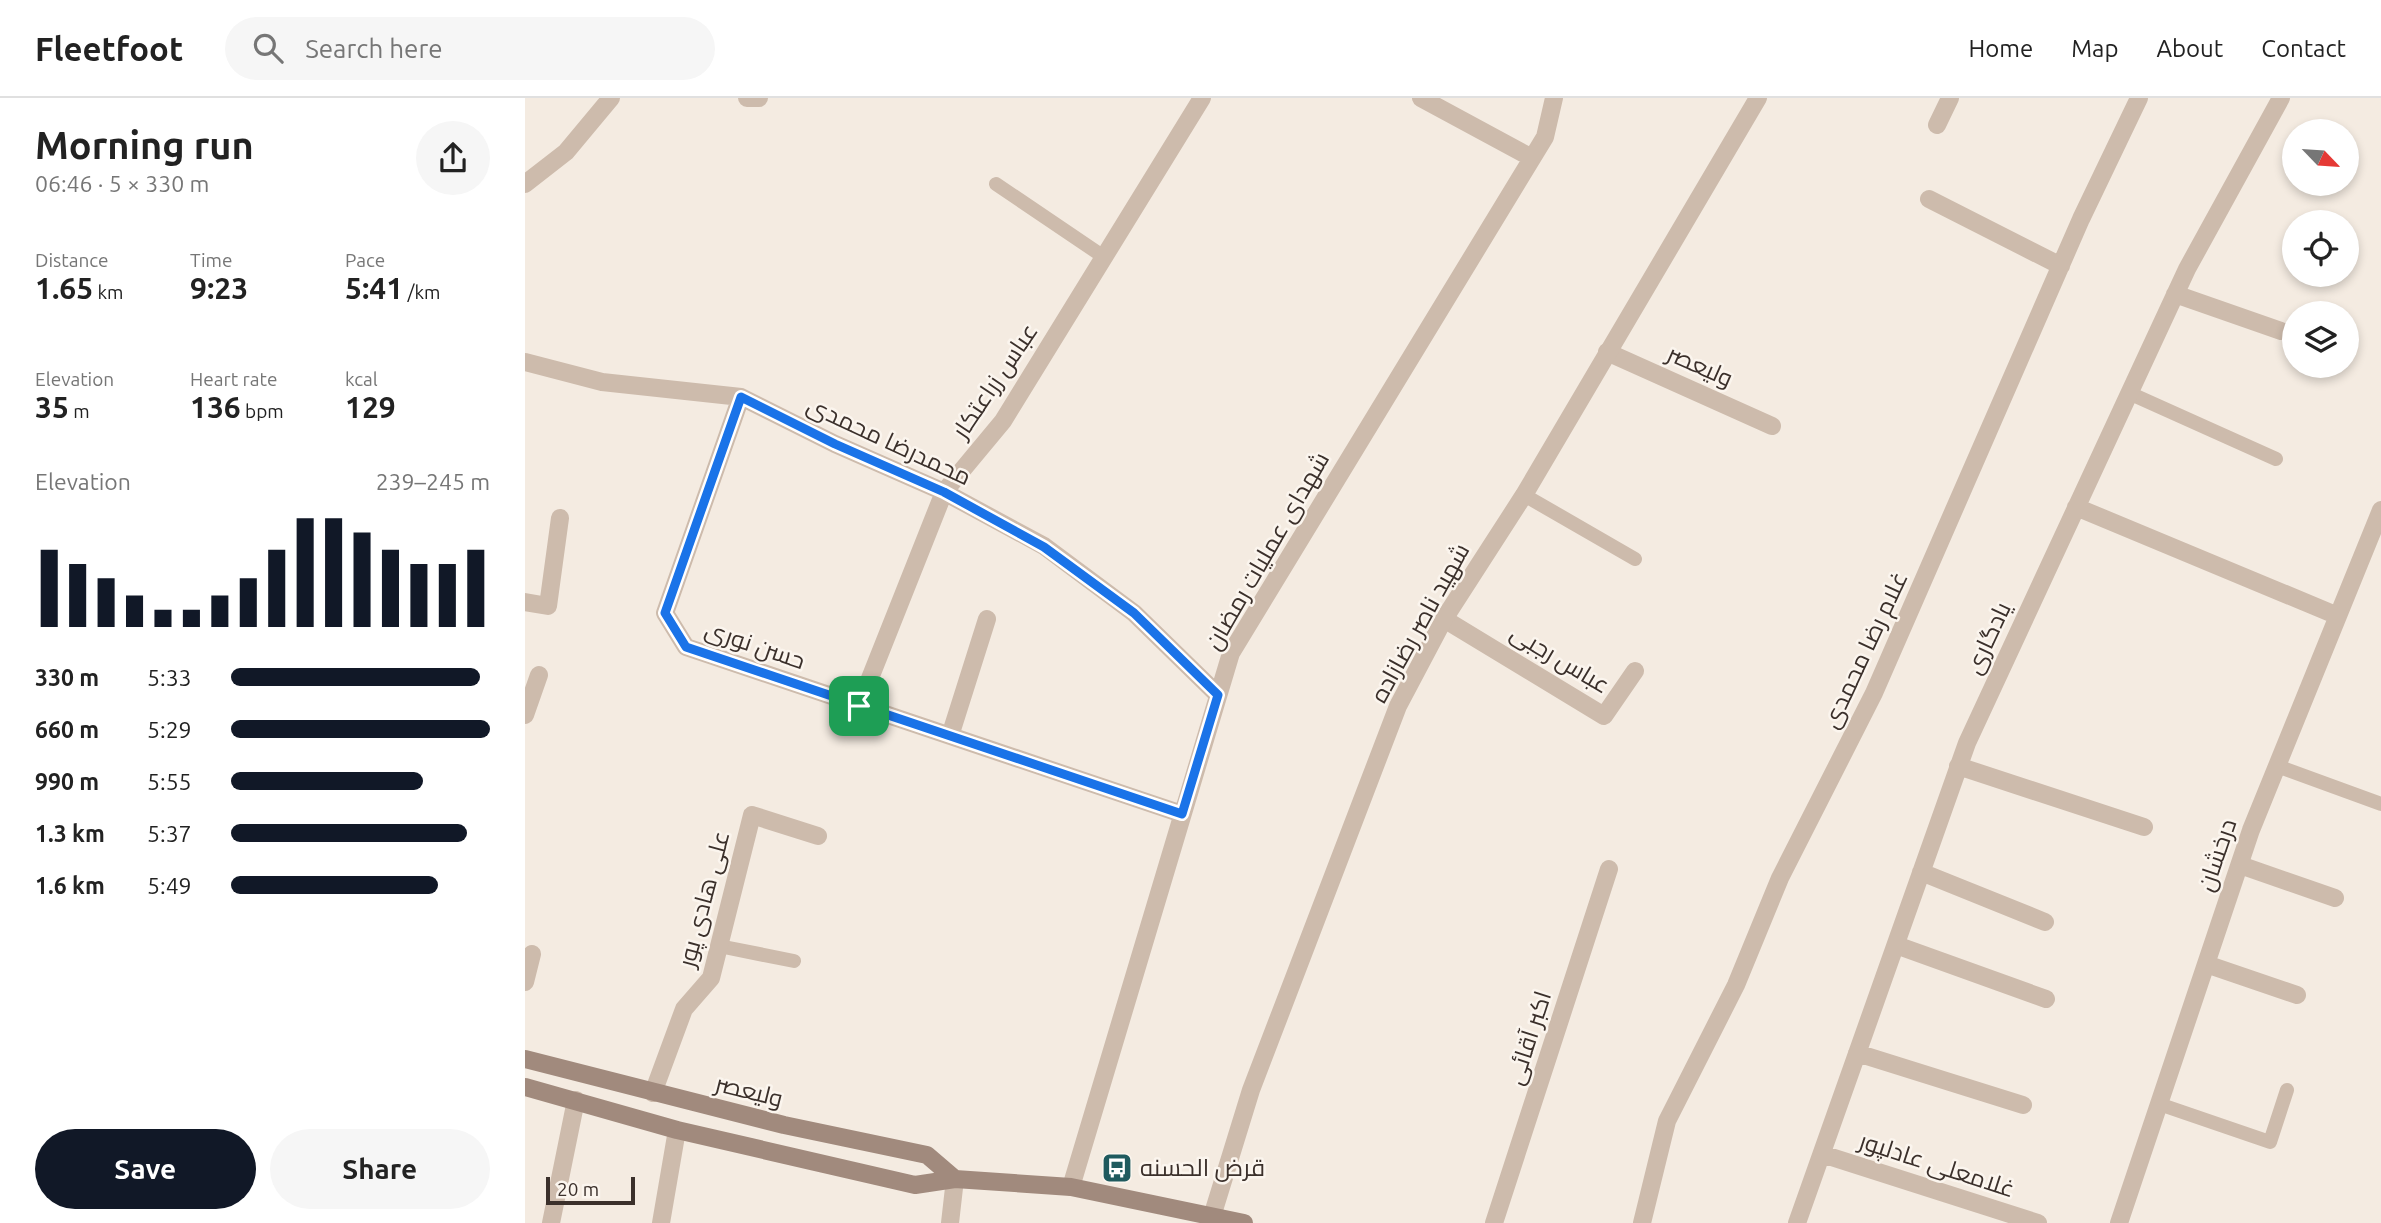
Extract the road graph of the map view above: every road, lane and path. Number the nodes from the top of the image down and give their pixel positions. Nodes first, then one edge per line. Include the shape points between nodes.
1 (611, 98) edge
2 (747, 98) edge
3 (759, 98) edge
4 (1202, 98) edge
5 (1421, 98) edge
6 (1554, 98) edge
7 (1758, 98) edge
8 (1950, 98) edge
9 (2139, 98) edge
10 (2281, 98) edge
11 (1937, 125) dead end
12 (1532, 158) junction
13 (525, 184) edge
14 (996, 184) dead end
15 (1929, 199) dead end
16 (1104, 257) junction
17 (2061, 266) junction
18 (2175, 294) junction
19 (2281, 331) dead end
20 (1607, 352) junction
21 (525, 362) edge
22 (2129, 393) junction
23 (741, 397) junction
24 (1772, 426) dead end
25 (2276, 459) dead end
26 (944, 492) junction
27 (1524, 495) junction
28 (2076, 507) junction
29 (2381, 510) edge
30 (560, 518) dead end
31 (1635, 559) dead end
32 (525, 601) edge
33 (2338, 617) junction
34 (987, 619) dead end
35 (1444, 619) junction
36 (1635, 671) dead end
37 (539, 675) dead end
38 (1218, 695) junction
39 (859, 706) junction
40 (525, 715) edge
41 (950, 736) junction
42 (1958, 766) junction
43 (2277, 766) junction
44 (2381, 804) edge
45 (1182, 814) junction
46 (2144, 827) dead end
47 (818, 836) dead end
48 (2239, 865) junction
49 (1609, 869) dead end
50 (1921, 872) junction
51 (2335, 898) dead end
52 (2045, 922) dead end
53 (1896, 945) junction
54 (719, 946) junction
55 (532, 954) dead end
56 (794, 961) dead end
57 (2206, 964) junction
58 (525, 982) edge
59 (2297, 995) dead end
60 (2046, 999) dead end
61 (1857, 1053) junction
62 (525, 1059) edge
63 (525, 1087) edge
64 (2287, 1090) dead end
65 (653, 1093) junction
66 (576, 1100) junction
67 (2159, 1104) junction
68 (2023, 1105) dead end
69 (677, 1130) junction
70 (1822, 1154) junction
71 (955, 1179) junction
72 (1071, 1187) junction
73 (1211, 1219) edge
74 (551, 1223) edge
75 (661, 1223) edge
76 (950, 1223) edge
77 (1244, 1223) edge
78 (1495, 1223) edge
79 (1642, 1223) edge
80 (1797, 1223) edge
81 (2038, 1223) edge
82 (2119, 1223) edge

1 - 13 street via 566,152
2 - 3 street
4 - 16 street, عباس زراعتکار
5 - 12 street
6 - 12 street, شهدای عملیات رمضان via 1545,137
7 - 20 street, شهید ناصر رضازاده
8 - 11 street
9 - 17 street, غلام رضا محمدی
10 - 18 street, یادگاری
12 - 38 street, شهدای عملیات رمضان via 1231,653
14 - 16 lane
15 - 17 street
16 - 26 street, عباس زراعتکار via 1003,421
17 - 79 street, غلام رضا محمدی via 1874,693 1780,878 1736,985 1667,1121
18 - 19 street
18 - 22 street, یادگاری
20 - 24 street, ولیعصر
20 - 27 street, شهید ناصر رضازاده
21 - 23 street, محمدرضا محمدی via 602,382
22 - 25 lane
22 - 28 street, یادگاری
23 - 26 street, محمدرضا محمدی
23 - 39 street, حسن نوری via 665,613 686,647
26 - 38 street, محمدرضا محمدی via 1044,547 1112,596
26 - 39 street, عباس زراعتکار
27 - 31 lane
27 - 35 street, شهید ناصر رضازاده
28 - 33 street
28 - 42 street, یادگاری
29 - 33 street, درخشان
30 - 32 street via 548,606
33 - 43 street, درخشان
34 - 41 street
35 - 36 street, عباس رجبی via 1604,716
35 - 73 street, شهید ناصر رضازاده via 1398,706 1251,1090
37 - 40 street
38 - 45 street, شهدای عملیات رمضان
39 - 41 street, حسن نوری
41 - 45 street, حسن نوری
42 - 46 street
42 - 50 street, یادگاری
43 - 44 lane
43 - 48 street, درخشان
45 - 72 street, شهدای عملیات رمضان
47 - 54 street, علی هادی پور via 752,815
48 - 51 street
48 - 57 street, درخشان
49 - 78 street, اکبر آقائی
50 - 52 street
50 - 53 street, یادگاری
53 - 60 street
53 - 61 street, یادگاری
54 - 56 lane
54 - 65 street, علی هادی پور via 711,978 684,1009
55 - 58 street
57 - 59 street
57 - 67 street, درخشان
61 - 68 street
61 - 70 street, یادگاری
62 - 65 main road, ولیعصر
63 - 66 main road
64 - 67 lane via 2270,1142
65 - 71 main road, ولیعصر via 927,1154
66 - 69 main road
66 - 74 street
67 - 82 street, درخشان
69 - 71 main road via 915,1185
69 - 75 street
70 - 80 street, یادگاری
70 - 81 street, غلامعلی عادلپور
71 - 72 main road
71 - 76 street
72 - 73 main road
73 - 77 main road

